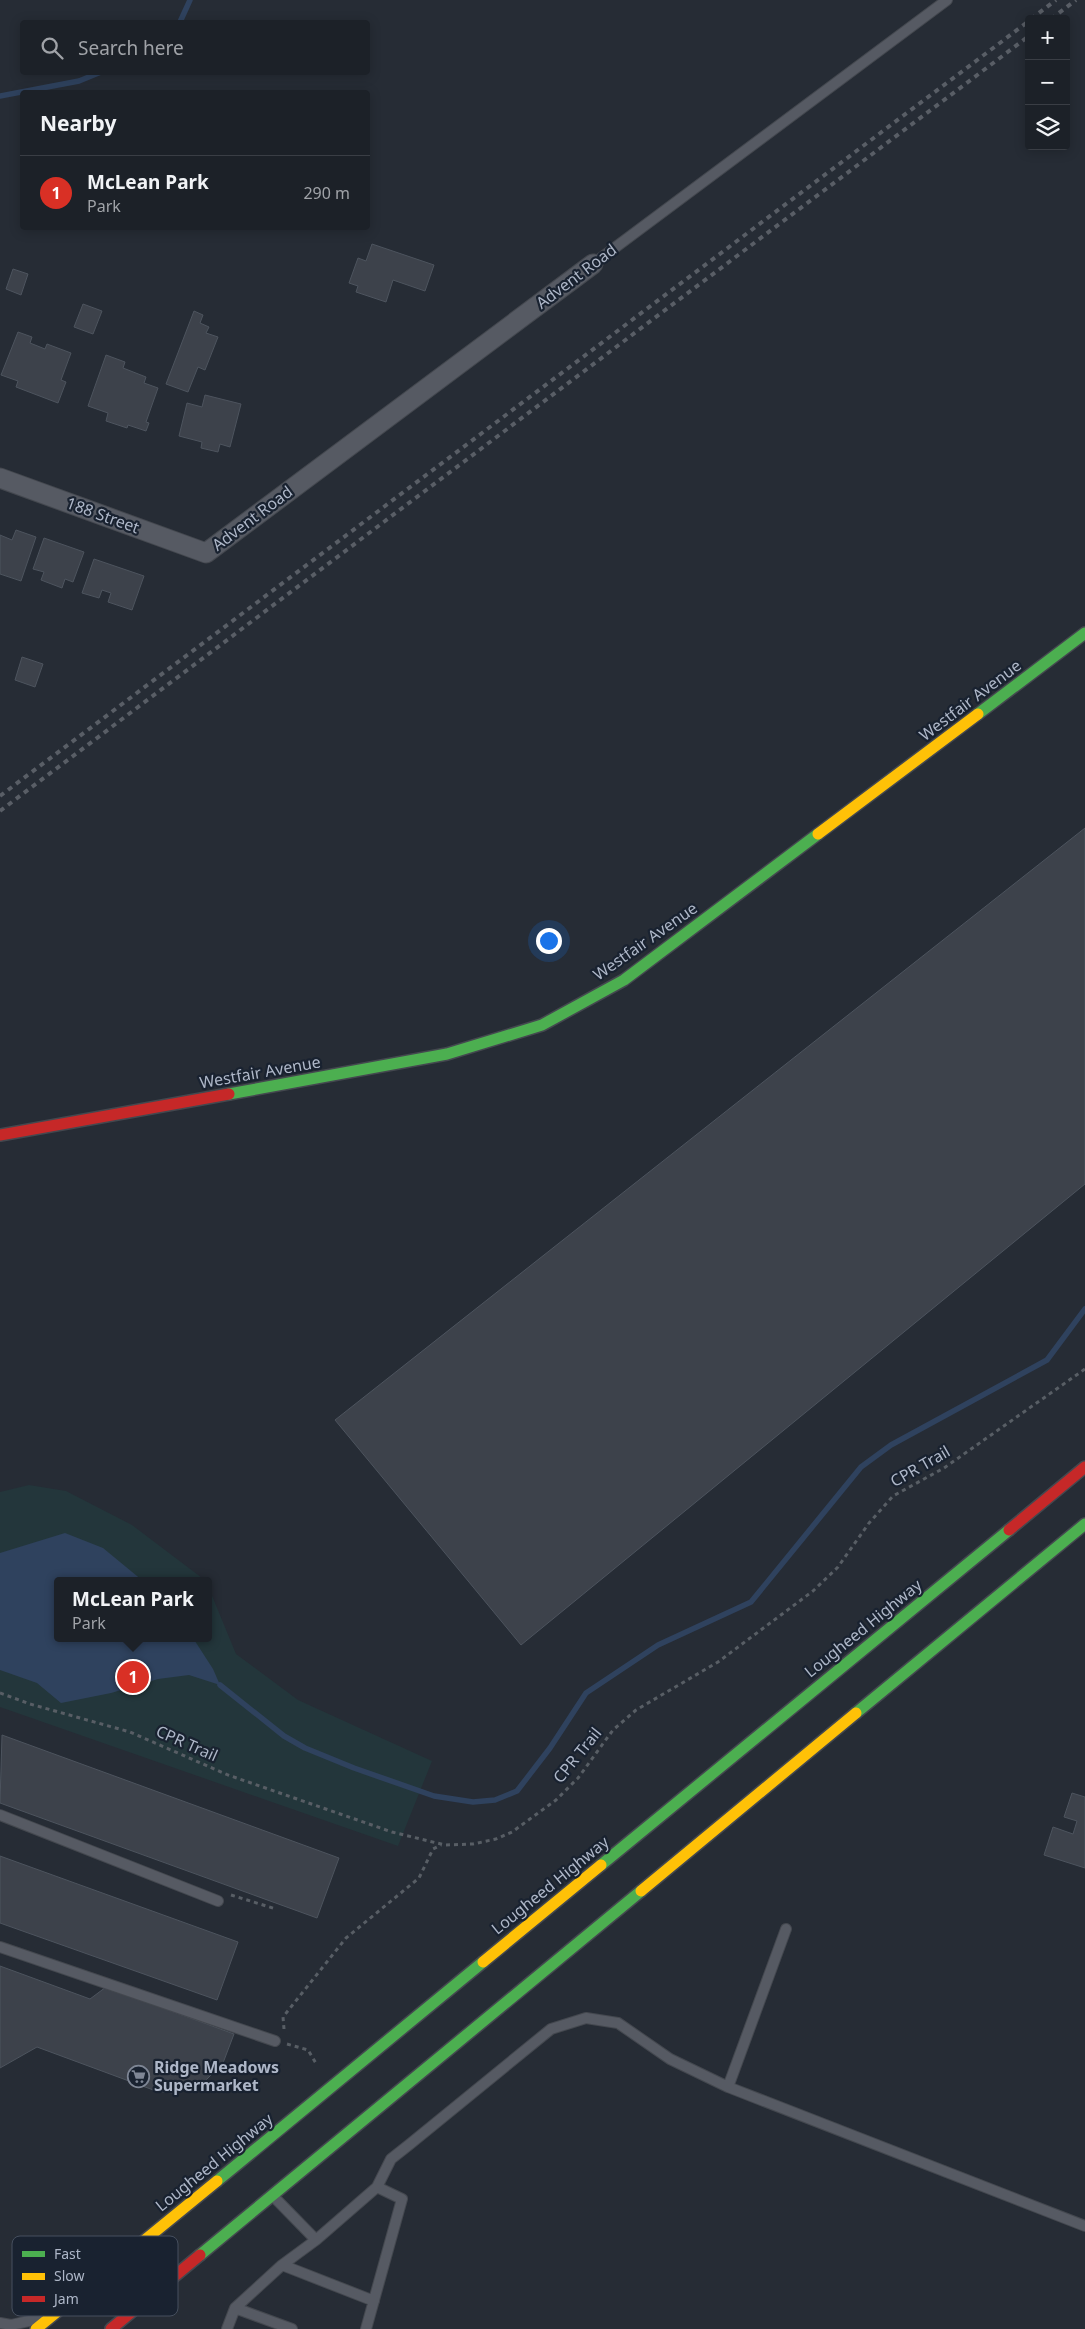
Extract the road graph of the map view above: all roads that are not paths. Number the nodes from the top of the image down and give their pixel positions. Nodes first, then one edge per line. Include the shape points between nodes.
1 (947, 0) edge
2 (592, 264) joint
3 (0, 478) edge
4 (206, 552) joint
5 (1085, 634) edge
6 (0, 1136) edge
7 (1085, 1467) edge
8 (1085, 1524) edge
9 (0, 1815) edge
10 (218, 1901) road end
11 (786, 1929) dead end
12 (0, 1947) edge
13 (275, 2040) road end
14 (728, 2087) junction
15 (377, 2187) junction
16 (272, 2194) junction
17 (1085, 2226) edge
18 (148, 2236) edge
19 (316, 2240) junction
20 (282, 2265) junction
21 (178, 2273) edge
22 (374, 2301) junction
23 (235, 2308) junction
24 (51, 2316) joint
25 (127, 2316) edge
26 (0, 2323) edge
27 (36, 2329) edge
28 (111, 2329) edge
29 (228, 2329) edge
30 (292, 2329) edge
31 (366, 2329) edge

1 - 2 lane, Advent Road
2 - 4 street, Advent Road
3 - 4 street, 188 Street
5 - 6 main road, Westfair Avenue via 624,980 542,1025 447,1054
7 - 18 main road, Lougheed Highway
8 - 16 main road
9 - 10 lane
11 - 14 lane
12 - 13 lane
14 - 15 lane via 670,2059 618,2023 586,2018 551,2029 391,2159
14 - 17 lane
15 - 19 lane
15 - 22 lane via 402,2199
16 - 19 lane
16 - 21 main road
19 - 20 lane
20 - 22 lane
20 - 23 lane
22 - 31 lane
23 - 29 lane
23 - 30 lane
24 - 26 lane
24 - 27 main road, Lougheed Highway
25 - 28 main road

